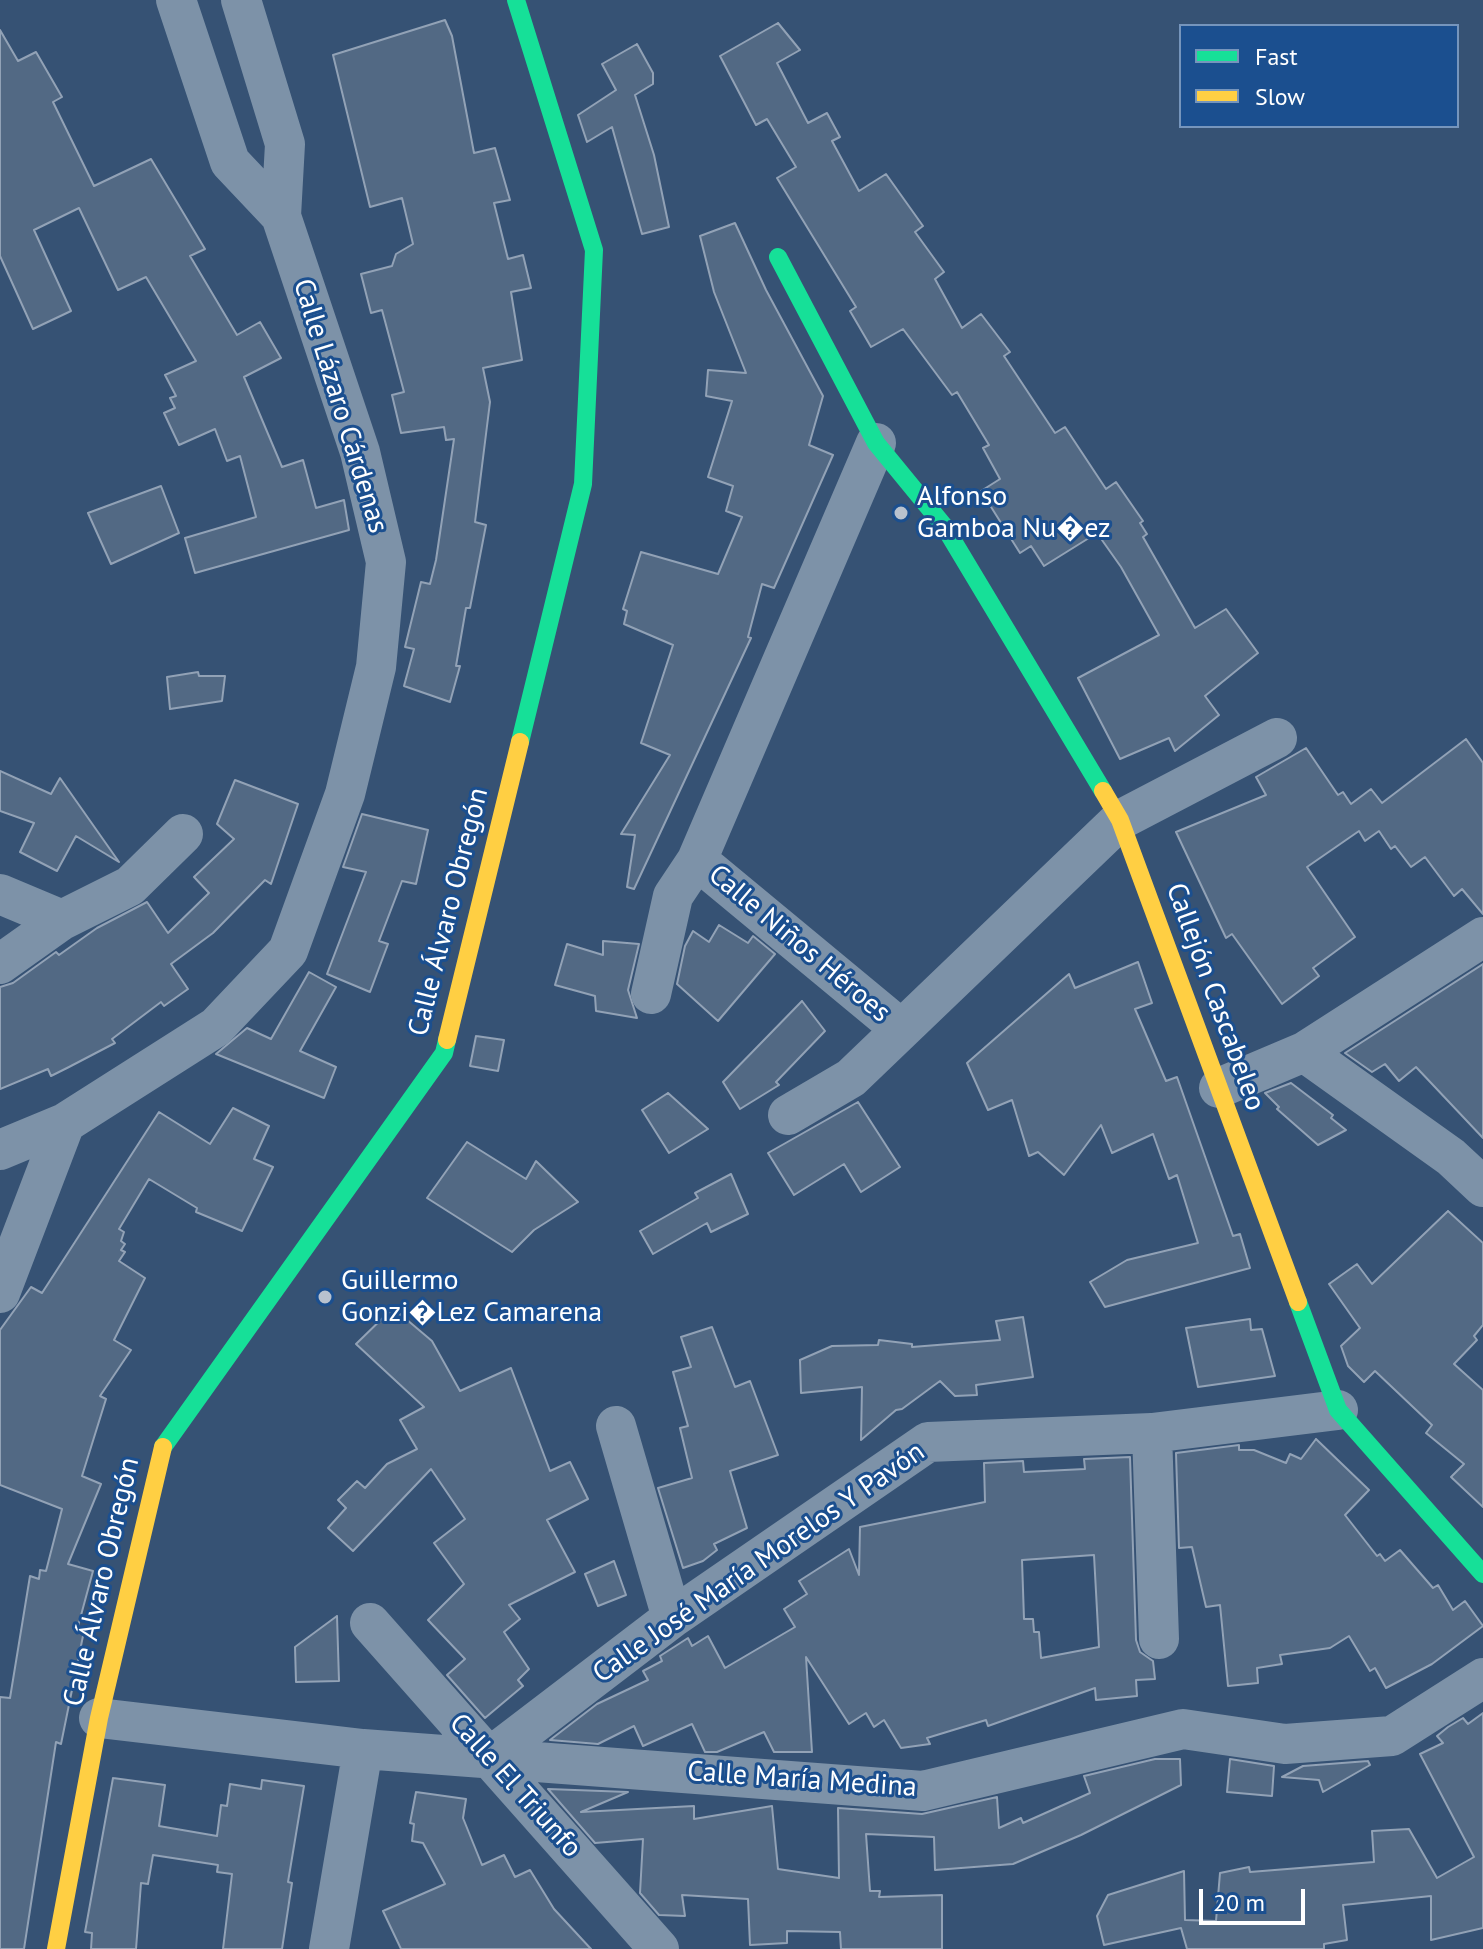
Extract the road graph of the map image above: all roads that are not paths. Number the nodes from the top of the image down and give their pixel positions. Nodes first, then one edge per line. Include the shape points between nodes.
1 (176, 0) edge
2 (241, 0) edge
3 (516, 0) edge
4 (281, 216) junction
5 (778, 257) dead end
6 (876, 443) junction
7 (1277, 738) dead end
8 (1120, 820) junction
9 (183, 834) dead end
10 (697, 860) junction
11 (0, 894) edge
12 (62, 920) junction
13 (1483, 937) edge
14 (0, 964) edge
15 (651, 994) dead end
16 (901, 1029) junction
17 (1304, 1052) junction
18 (1219, 1088) junction
19 (788, 1115) dead end
20 (65, 1123) junction
21 (0, 1150) edge
22 (1483, 1187) edge
23 (0, 1293) edge
24 (1338, 1410) junction
25 (616, 1426) dead end
26 (1152, 1433) junction
27 (1483, 1574) edge
28 (672, 1618) junction
29 (370, 1623) dead end
30 (1159, 1639) dead end
31 (1483, 1678) edge
32 (99, 1718) junction
33 (363, 1749) junction
34 (490, 1757) junction
35 (56, 1949) edge
36 (329, 1949) edge
37 (659, 1949) edge

1 - 4 street, Calle Lázaro Cárdenas via 230,162
2 - 4 street, Calle Lázaro Cárdenas via 285,144
3 - 32 street, Calle Álvaro Obregón via 594,250 583,484 444,1053 163,1445
4 - 20 street, Calle Lázaro Cárdenas via 360,452 386,562 376,667 345,794 288,951 216,1027
5 - 6 street, Callejón Cascabeleo
6 - 8 street, Callejón Cascabeleo via 944,526
6 - 10 street
7 - 8 street, Calle Niños Héroes
8 - 16 street, Calle Niños Héroes
8 - 18 street, Callejón Cascabeleo
9 - 12 street via 130,886
10 - 15 street, Calle Niños Héroes via 673,896
10 - 16 street, Calle Niños Héroes
11 - 12 street
12 - 14 street
13 - 17 street
16 - 19 street, Calle Niños Héroes via 851,1078
17 - 18 street
17 - 22 street via 1451,1157
18 - 24 street, Callejón Cascabeleo
20 - 21 street, Calle Lázaro Cárdenas
20 - 23 street
24 - 26 street, Calle José María Morelos Y Pavón
24 - 27 street, Callejón Cascabeleo
25 - 28 street
26 - 28 street, Calle José María Morelos Y Pavón via 928,1442
26 - 30 street
28 - 34 street, Calle José María Morelos Y Pavón
29 - 34 street, Calle El Triunfo
31 - 34 street, Calle María Medina via 1392,1736 1285,1744 1183,1729 923,1791
32 - 33 street, Calle María Medina
32 - 35 street, Calle Álvaro Obregón
33 - 34 street, Calle María Medina
33 - 36 street
34 - 37 street, Calle El Triunfo

